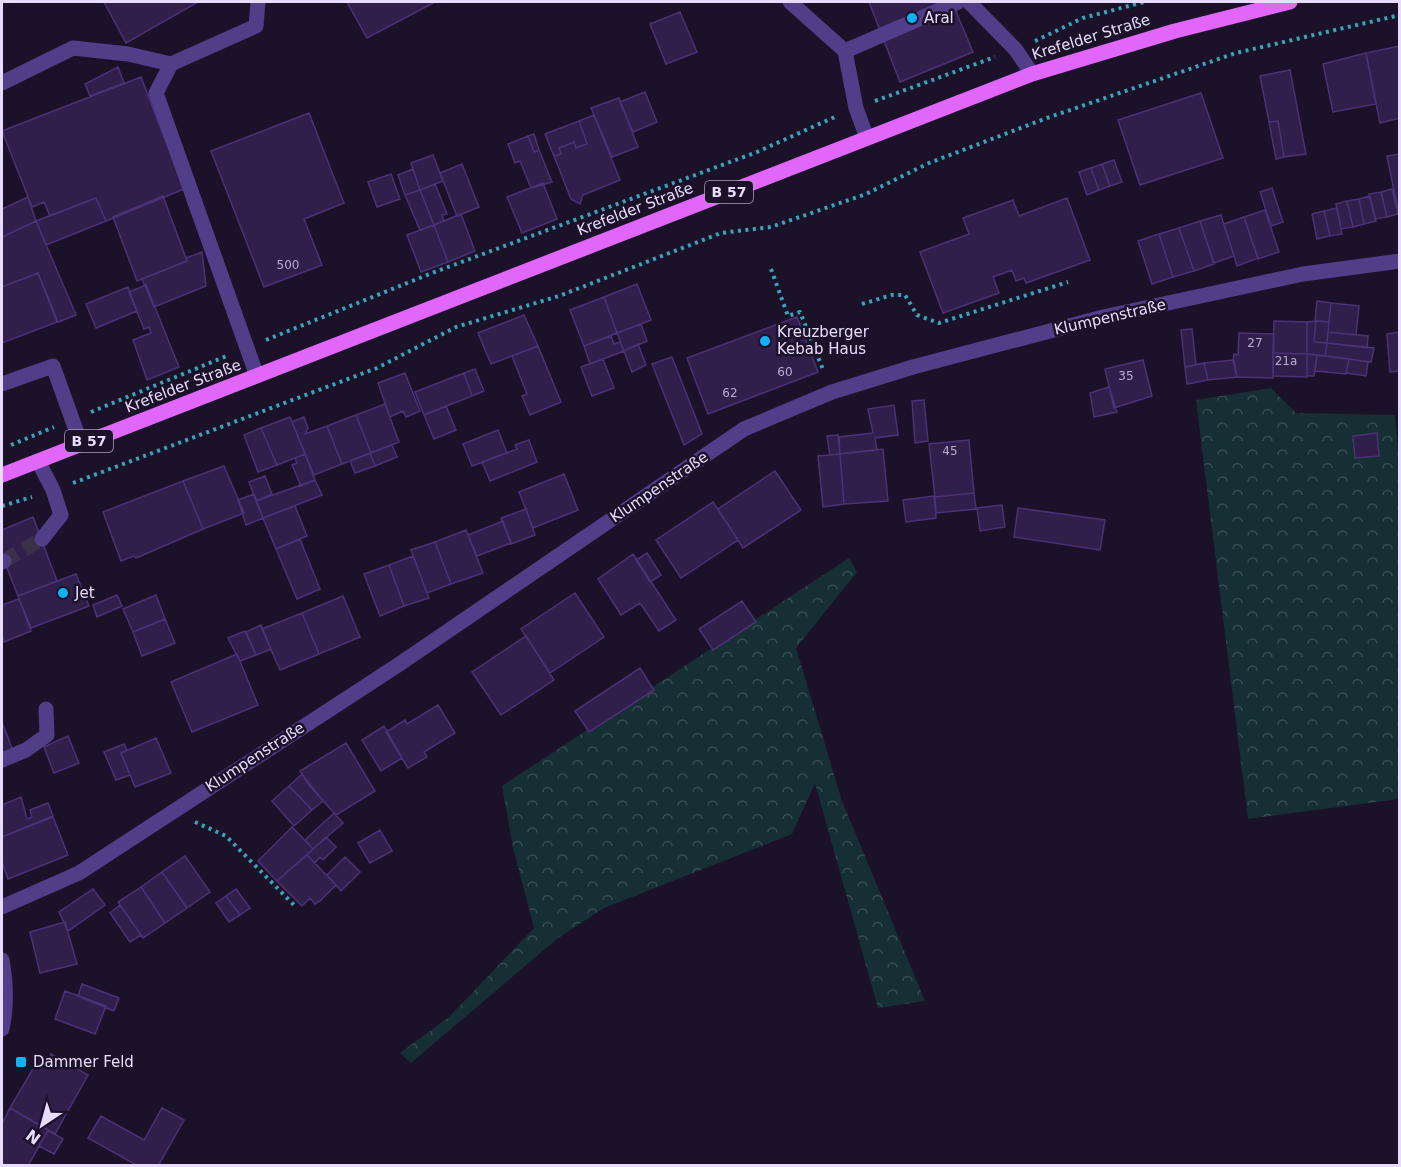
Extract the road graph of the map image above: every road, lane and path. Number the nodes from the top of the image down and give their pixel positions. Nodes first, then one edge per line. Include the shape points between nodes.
1 (258, 2) edge
2 (790, 2) edge
3 (958, 2) edge
4 (969, 2) edge
5 (1144, 2) edge
6 (1290, 2) edge
7 (1400, 15) edge
8 (1016, 50) junction
9 (845, 51) junction
10 (171, 64) junction
11 (1032, 74) junction
12 (2, 83) edge
13 (856, 108) junction
14 (867, 138) junction
15 (1400, 261) edge
16 (771, 269) dead end
17 (1068, 282) dead end
18 (862, 304) dead end
19 (247, 348) junction
20 (825, 375) dead end
21 (257, 376) junction
22 (2, 384) edge
23 (71, 420) junction
24 (81, 444) junction
25 (2, 449) edge
26 (38, 461) junction
27 (2, 475) edge
28 (53, 490) junction
29 (2, 506) edge
30 (42, 539) tunnel mouth
31 (46, 709) dead end
32 (2, 760) edge
33 (172, 813) junction
34 (294, 905) dead end
35 (2, 907) edge
36 (2, 960) edge
37 (2, 1029) edge

1 - 10 street via 256,26
2 - 9 street
3 - 9 street
4 - 8 street
5 - 8 path via 1083,18
6 - 11 main road, Krefelder Straße / B 57
7 - 28 path via 1236,53 1047,118 771,227 721,233 559,296 456,327 377,368
8 - 11 street
8 - 13 path
9 - 13 street
10 - 12 street via 73,48
10 - 19 street via 156,93
11 - 14 main road, Krefelder Straße / B 57
13 - 14 street
13 - 19 path via 757,152 432,273
14 - 21 main road, Krefelder Straße / B 57
15 - 33 street, Klumpenstraße via 1303,274 1103,317 913,367 788,409 744,429 398,665
16 - 20 path via 788,316 800,312
17 - 18 path via 939,323 917,315 905,295
19 - 21 street
19 - 23 path
21 - 24 main road, Krefelder Straße / B 57
22 - 23 street via 53,366
23 - 24 street
23 - 25 path
24 - 26 main road, Krefelder Straße / B 57
26 - 27 main road, Krefelder Straße / B 57
26 - 28 street
28 - 29 path
28 - 30 street via 61,515
31 - 32 street via 46,735 26,750
33 - 34 path via 226,836
33 - 35 street, Klumpenstraße via 79,873
36 - 37 street

